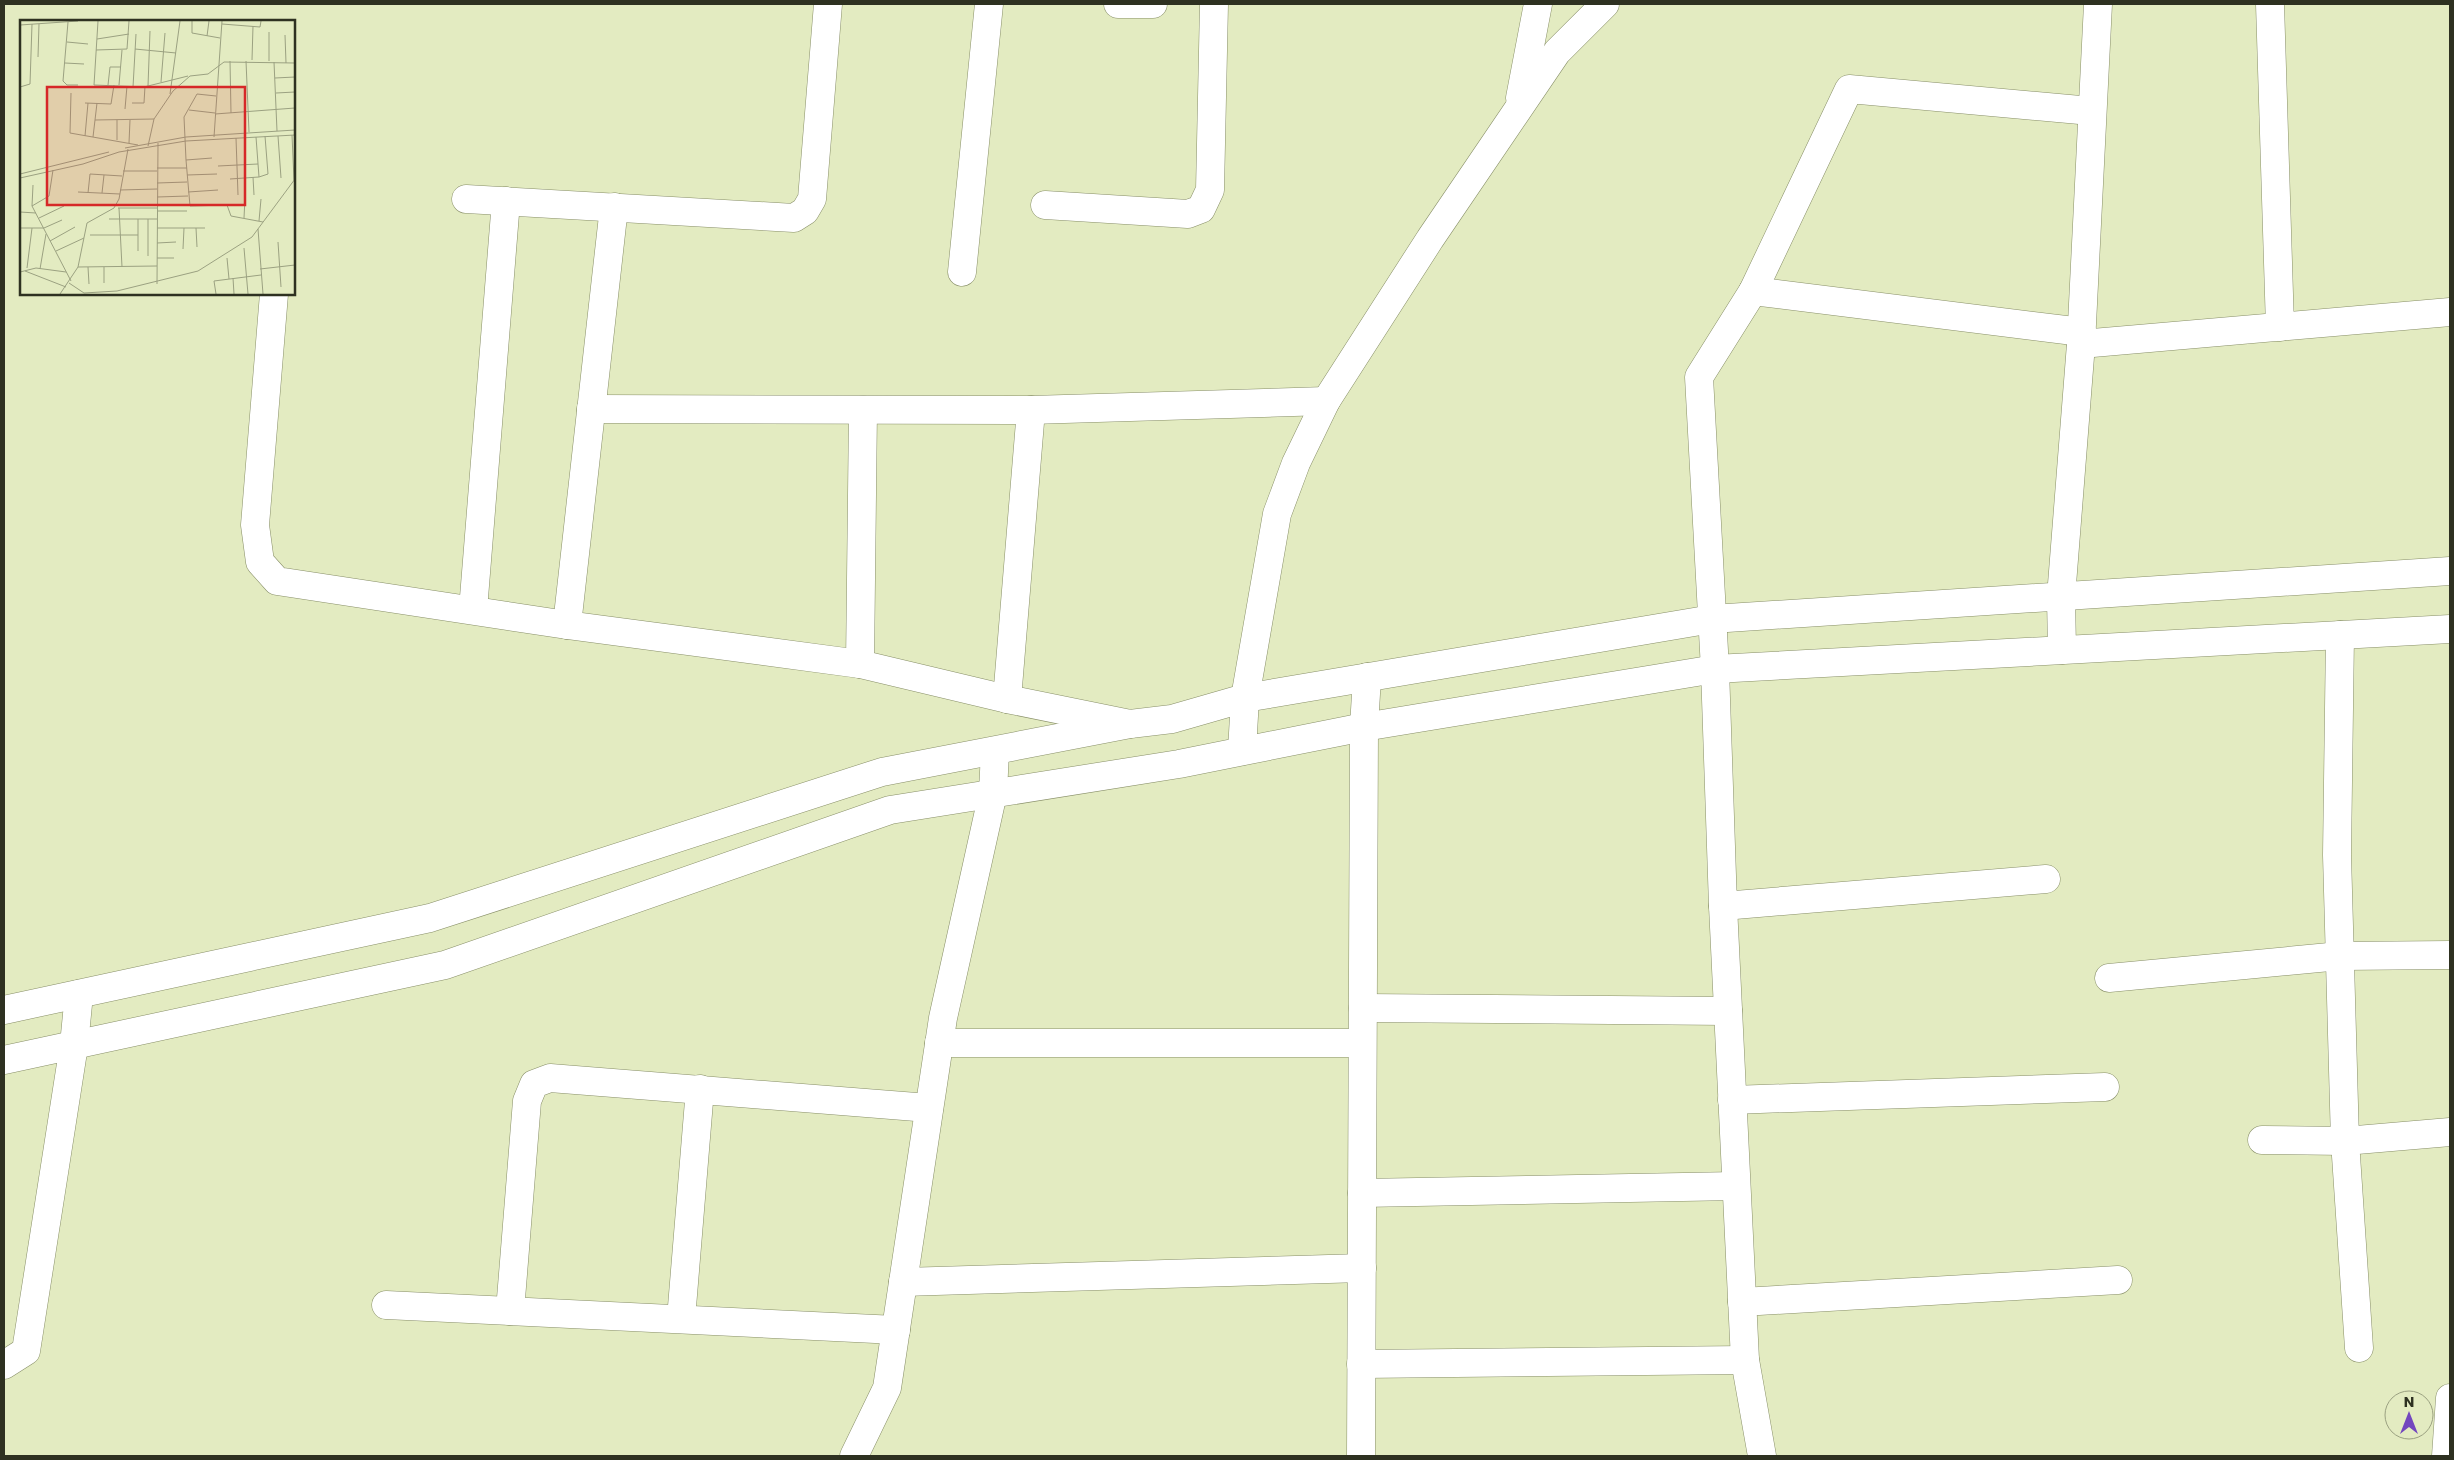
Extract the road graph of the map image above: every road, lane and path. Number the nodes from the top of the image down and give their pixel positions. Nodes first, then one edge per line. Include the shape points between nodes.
1 (828, 4) edge
2 (989, 4) edge
3 (1118, 4) edge
4 (1153, 4) edge
5 (1214, 4) edge
6 (1538, 4) edge
7 (1605, 4) edge
8 (2098, 4) edge
9 (2270, 4) edge
10 (1518, 110) junction
11 (2091, 111) junction
12 (466, 199) dead end
13 (506, 201) junction
14 (1044, 205) dead end
15 (614, 207) junction
16 (962, 272) dead end
17 (1753, 291) junction
18 (274, 295) edge
19 (2450, 312) edge
20 (2280, 327) junction
21 (2082, 338) junction
22 (1326, 401) junction
23 (591, 409) junction
24 (863, 410) junction
25 (1030, 410) junction
26 (2450, 571) edge
27 (2061, 597) junction
28 (473, 610) junction
29 (1712, 619) junction
30 (567, 625) junction
31 (2450, 629) edge
32 (2340, 635) junction
33 (2062, 650) junction
34 (860, 664) junction
35 (1715, 669) junction
36 (1366, 677) junction
37 (1245, 698) junction
38 (1007, 699) junction
39 (1130, 724) junction
40 (1364, 727) junction
41 (995, 750) junction
42 (1242, 751) junction
43 (993, 794) junction
44 (2046, 879) dead end
45 (1723, 906) junction
46 (2450, 955) edge
47 (2340, 956) junction
48 (2110, 978) dead end
49 (79, 994) junction
50 (1363, 1008) junction
51 (4, 1010) edge
52 (1728, 1011) junction
53 (939, 1043) junction
54 (1362, 1043) junction
55 (74, 1045) junction
56 (4, 1060) edge
57 (2105, 1087) dead end
58 (700, 1089) junction
59 (1732, 1100) junction
60 (929, 1108) junction
61 (2450, 1132) edge
62 (2262, 1140) dead end
63 (2344, 1141) junction
64 (1736, 1186) junction
65 (1362, 1193) junction
66 (1362, 1268) junction
67 (2118, 1280) dead end
68 (903, 1282) junction
69 (1742, 1302) junction
70 (386, 1305) dead end
71 (510, 1311) junction
72 (681, 1319) junction
73 (896, 1330) junction
74 (2358, 1348) dead end
75 (1745, 1360) junction
76 (1361, 1364) junction
77 (4, 1365) edge
78 (2450, 1398) edge
79 (854, 1456) edge
80 (1361, 1456) edge
81 (1762, 1456) edge
82 (2446, 1456) edge

1 - 15 street via 812,199 805,212 794,218 776,218
2 - 16 street
3 - 4 street
5 - 14 street via 1210,190 1201,209 1188,214
6 - 10 street
7 - 10 street via 1557,52
8 - 11 street
9 - 20 street
10 - 22 street
11 - 17 street via 1849,89
11 - 21 street
12 - 13 street
13 - 15 street
13 - 28 street
15 - 23 street
17 - 21 street
17 - 29 street via 1699,377
18 - 28 street via 255,525 260,562 277,581
19 - 20 street
20 - 21 street
21 - 27 street
22 - 25 street
22 - 37 street via 1296,462 1277,514
23 - 24 street
23 - 30 street
24 - 25 street
24 - 34 street
25 - 38 street
26 - 27 street
27 - 29 street
27 - 33 street
28 - 30 street
29 - 35 street
29 - 36 street
30 - 34 street
31 - 32 street
32 - 33 street
32 - 47 street
33 - 35 street
34 - 38 street
35 - 40 street
35 - 45 street
36 - 37 street
36 - 40 street
37 - 39 street via 1172,719
37 - 42 street
38 - 39 street
39 - 41 street
40 - 42 street
40 - 50 street
41 - 43 street
41 - 49 street via 882,772 430,918
42 - 43 street
43 - 53 street
43 - 55 street via 890,810 445,965
44 - 45 street
45 - 52 street
46 - 47 street
47 - 48 street
47 - 63 street
49 - 51 street
49 - 55 street
50 - 52 street
50 - 54 street
52 - 59 street
53 - 54 street
53 - 60 street
54 - 65 street
55 - 56 street
55 - 77 street via 26,1351
57 - 59 street
58 - 60 street
58 - 71 street via 550,1078 534,1084 528,1101
58 - 72 street
59 - 64 street
60 - 68 street
61 - 63 street
62 - 63 street
63 - 74 street
64 - 65 street
64 - 69 street
65 - 66 street
66 - 68 street
66 - 76 street
67 - 69 street
68 - 73 street
69 - 75 street
70 - 71 street
71 - 72 street
72 - 73 street
73 - 79 street via 887,1388
75 - 76 street
75 - 81 street
76 - 80 street
78 - 82 street

